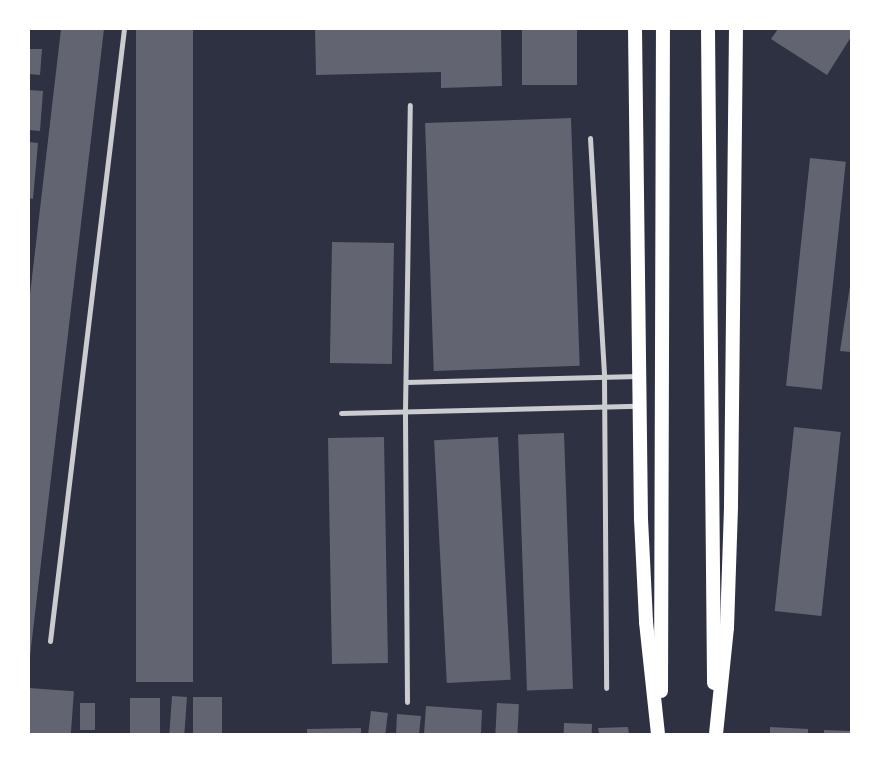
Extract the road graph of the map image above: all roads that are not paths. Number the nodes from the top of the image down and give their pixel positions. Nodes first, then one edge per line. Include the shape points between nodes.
1 (124, 29) edge
2 (635, 29) edge
3 (663, 29) edge
4 (708, 29) edge
5 (736, 29) edge
6 (410, 105) dead end
7 (590, 138) dead end
8 (639, 376) junction
9 (604, 377) junction
10 (406, 382) junction
11 (639, 406) junction
12 (604, 407) junction
13 (405, 411) junction
14 (341, 413) dead end
15 (50, 641) dead end
16 (606, 688) dead end
17 (407, 702) dead end
18 (660, 734) edge
19 (715, 734) edge

1 - 15 street
2 - 8 highway
3 - 18 highway
4 - 19 highway
5 - 19 highway via 731,505 727,628
6 - 10 street
7 - 9 street
8 - 9 street
8 - 11 highway
9 - 10 street
9 - 12 street
10 - 13 street
11 - 12 street
11 - 18 highway via 646,622
12 - 13 street
12 - 16 street
13 - 14 street
13 - 17 street

